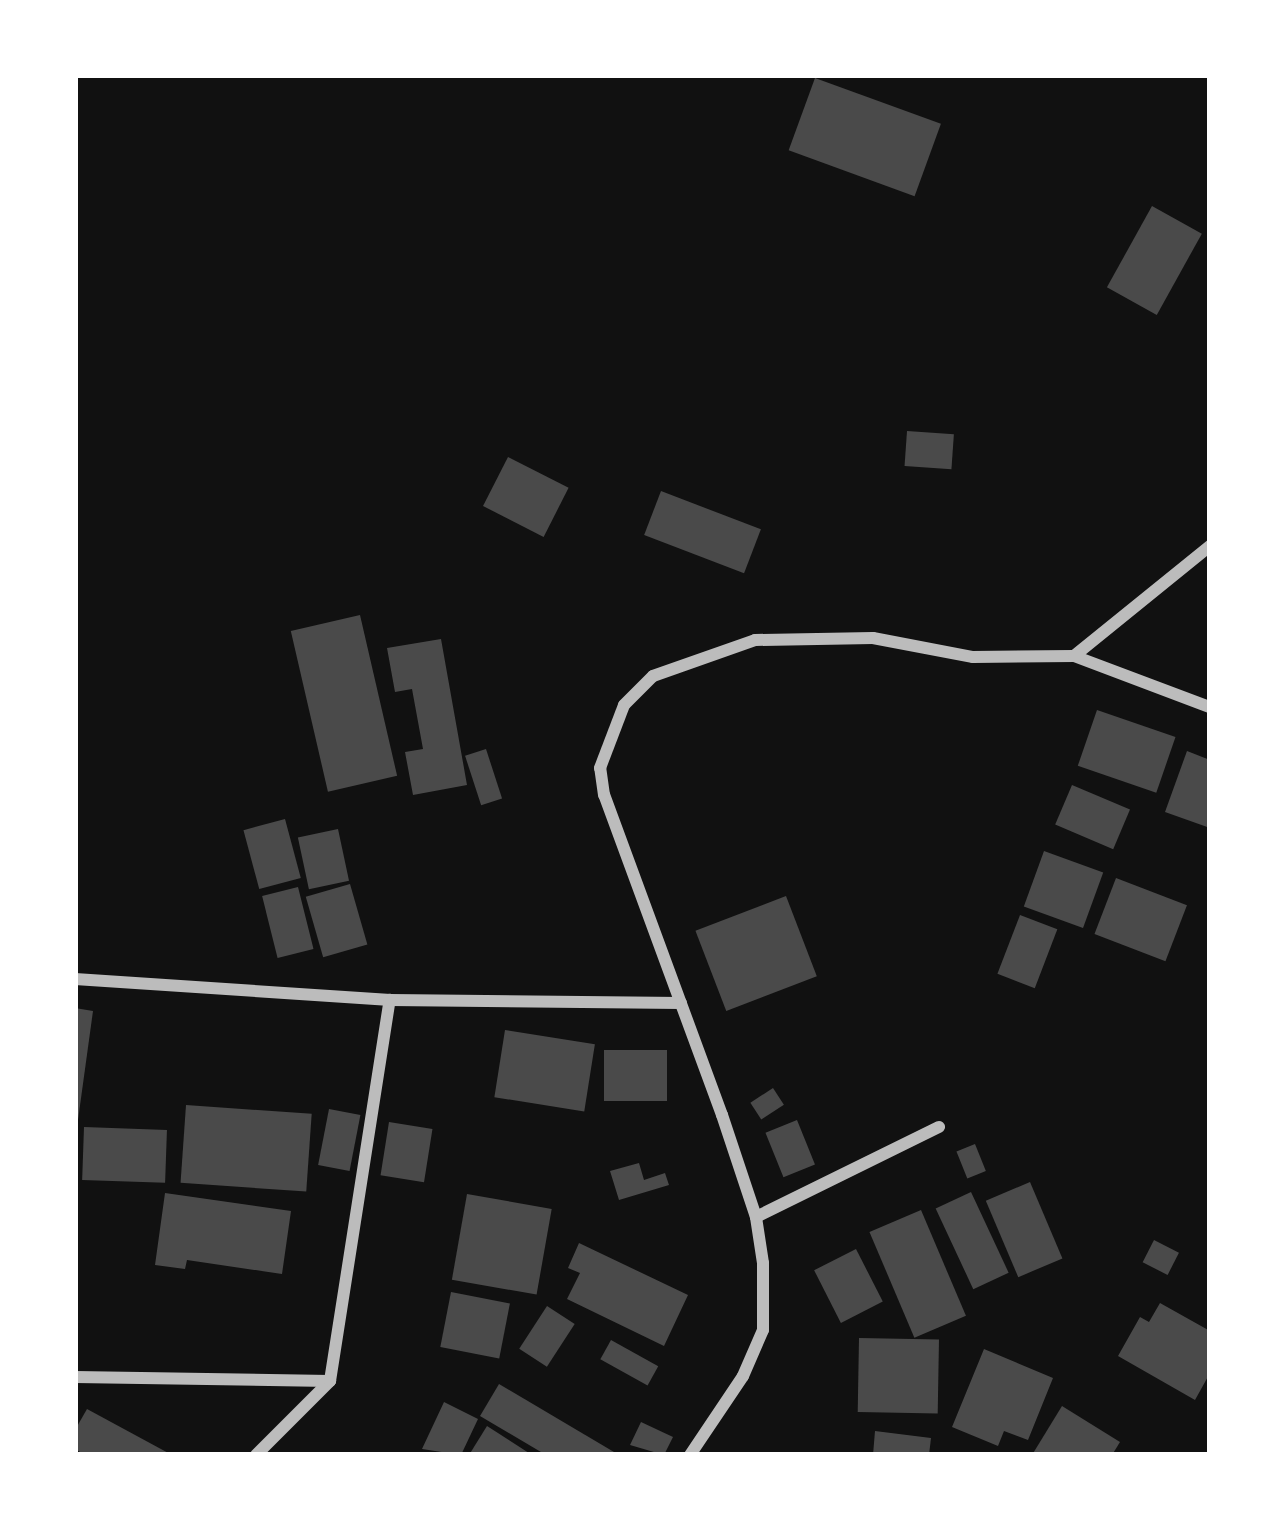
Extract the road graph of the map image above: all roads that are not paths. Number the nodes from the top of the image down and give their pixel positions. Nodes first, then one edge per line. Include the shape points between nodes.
1 (1210, 546) edge
2 (1075, 656) junction
3 (1210, 707) edge
4 (75, 979) edge
5 (391, 1000) junction
6 (681, 1003) junction
7 (939, 1127) dead end
8 (756, 1216) junction
9 (75, 1377) edge
10 (330, 1381) junction
11 (256, 1455) edge
12 (690, 1455) edge

1 - 2 street
2 - 3 street
2 - 6 street via 973,657 873,638 755,640 653,676 624,705 600,768
4 - 5 street
5 - 6 street
5 - 10 street
6 - 8 street
7 - 8 street
8 - 12 street via 763,1330
9 - 10 street
10 - 11 street

